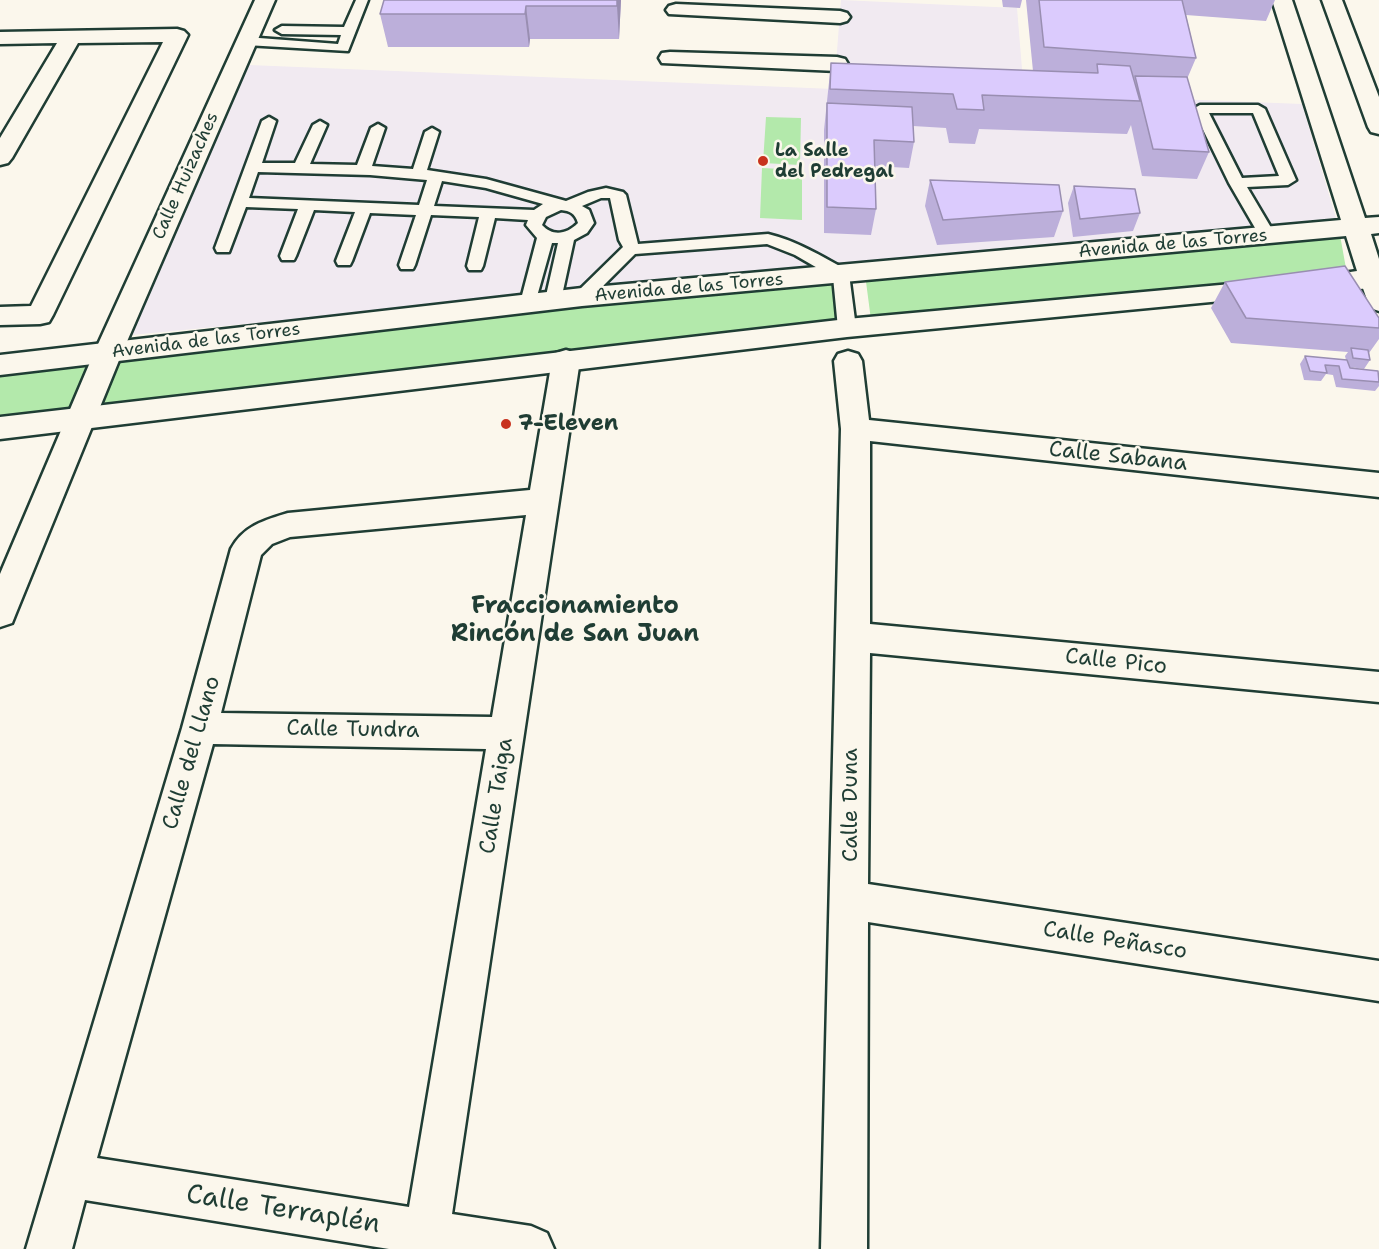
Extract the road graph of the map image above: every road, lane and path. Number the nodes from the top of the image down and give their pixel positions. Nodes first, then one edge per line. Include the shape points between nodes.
1 (265, 0) edge
2 (362, 0) edge
3 (1282, 0) edge
4 (1332, 0) edge
5 (841, 9) edge
6 (676, 10) dead end
7 (275, 30) dead end
8 (349, 31) junction
9 (71, 37) junction
10 (0, 38) edge
11 (246, 41) junction
12 (670, 58) dead end
13 (269, 122) dead end
14 (320, 125) dead end
15 (1379, 127) edge
16 (378, 128) dead end
17 (432, 132) dead end
18 (0, 158) edge
19 (253, 166) junction
20 (301, 168) junction
21 (363, 171) junction
22 (418, 173) junction
23 (436, 176) junction
24 (1237, 183) junction
25 (240, 202) junction
26 (309, 205) junction
27 (564, 206) junction
28 (364, 208) junction
29 (426, 210) junction
30 (488, 213) junction
31 (537, 215) junction
32 (1368, 226) edge
33 (546, 236) junction
34 (1268, 236) junction
35 (567, 237) junction
36 (223, 248) dead end
37 (632, 248) junction
38 (288, 256) dead end
39 (345, 261) dead end
40 (407, 265) dead end
41 (475, 266) dead end
42 (841, 274) junction
43 (1377, 287) edge
44 (582, 297) junction
45 (540, 301) junction
46 (0, 316) edge
47 (847, 344) junction
48 (108, 353) junction
49 (566, 360) junction
50 (0, 365) edge
51 (81, 418) junction
52 (0, 428) edge
53 (856, 429) junction
54 (1379, 485) edge
55 (543, 501) junction
56 (0, 613) edge
57 (852, 637) junction
58 (1379, 687) edge
59 (200, 728) junction
60 (507, 733) junction
61 (851, 900) junction
62 (1379, 981) edge
63 (71, 1176) junction
64 (428, 1232) junction
65 (49, 1249) edge
66 (531, 1249) edge
67 (844, 1249) edge

1 - 11 street, Calle Huizaches
2 - 8 lane
3 - 32 street
4 - 15 street
5 - 6 street
5 - 12 street via 836,72
7 - 8 lane
8 - 11 lane via 343,48
9 - 10 street
9 - 18 street
9 - 46 street via 177,35 40,315
11 - 48 street, Calle Huizaches
13 - 19 lane
14 - 20 lane
16 - 21 lane
17 - 22 lane
19 - 20 lane
19 - 25 lane
20 - 21 lane
21 - 22 lane
22 - 23 lane
23 - 27 lane via 525,191
23 - 29 lane
24 - 24 lane via 1226,162 1200,109 1258,109 1288,180
24 - 34 lane
25 - 26 lane
25 - 36 lane
26 - 28 lane
26 - 38 lane
27 - 31 lane via 547,208
27 - 35 lane via 584,214 586,223 579,232
27 - 37 lane via 604,192 618,195
28 - 29 lane
28 - 39 lane
29 - 30 lane
29 - 40 lane
30 - 31 lane
30 - 41 lane
31 - 33 lane via 534,225
32 - 34 street, Avenida de las Torres
32 - 43 street
33 - 35 lane
33 - 45 lane
34 - 42 street, Avenida de las Torres
35 - 45 lane
37 - 42 lane via 768,239 801,251
37 - 44 lane
42 - 44 street, Avenida de las Torres
42 - 47 lane, Calle Duna
43 - 47 street
44 - 45 street, Avenida de las Torres
45 - 48 street, Avenida de las Torres
47 - 49 street
47 - 53 street, Calle Duna
48 - 50 street, Avenida de las Torres
48 - 51 street, Calle Huizaches
49 - 51 street
49 - 55 street, Calle Taiga
51 - 52 street
51 - 56 street, Calle Huizaches
53 - 54 street, Calle Sabana
53 - 57 street, Calle Duna
55 - 59 street, Calle del Llano via 288,525 261,535 247,549
55 - 60 street, Calle Taiga
57 - 58 street, Calle Pico
57 - 61 street, Calle Duna
59 - 60 street, Calle Tundra
59 - 63 street, Calle del Llano
60 - 64 street, Calle Taiga
61 - 62 street, Calle Peñasco
61 - 67 street, Calle Duna
63 - 64 street, Calle Terraplén
63 - 65 street, Calle del Llano
64 - 66 street, Calle Terraplén

